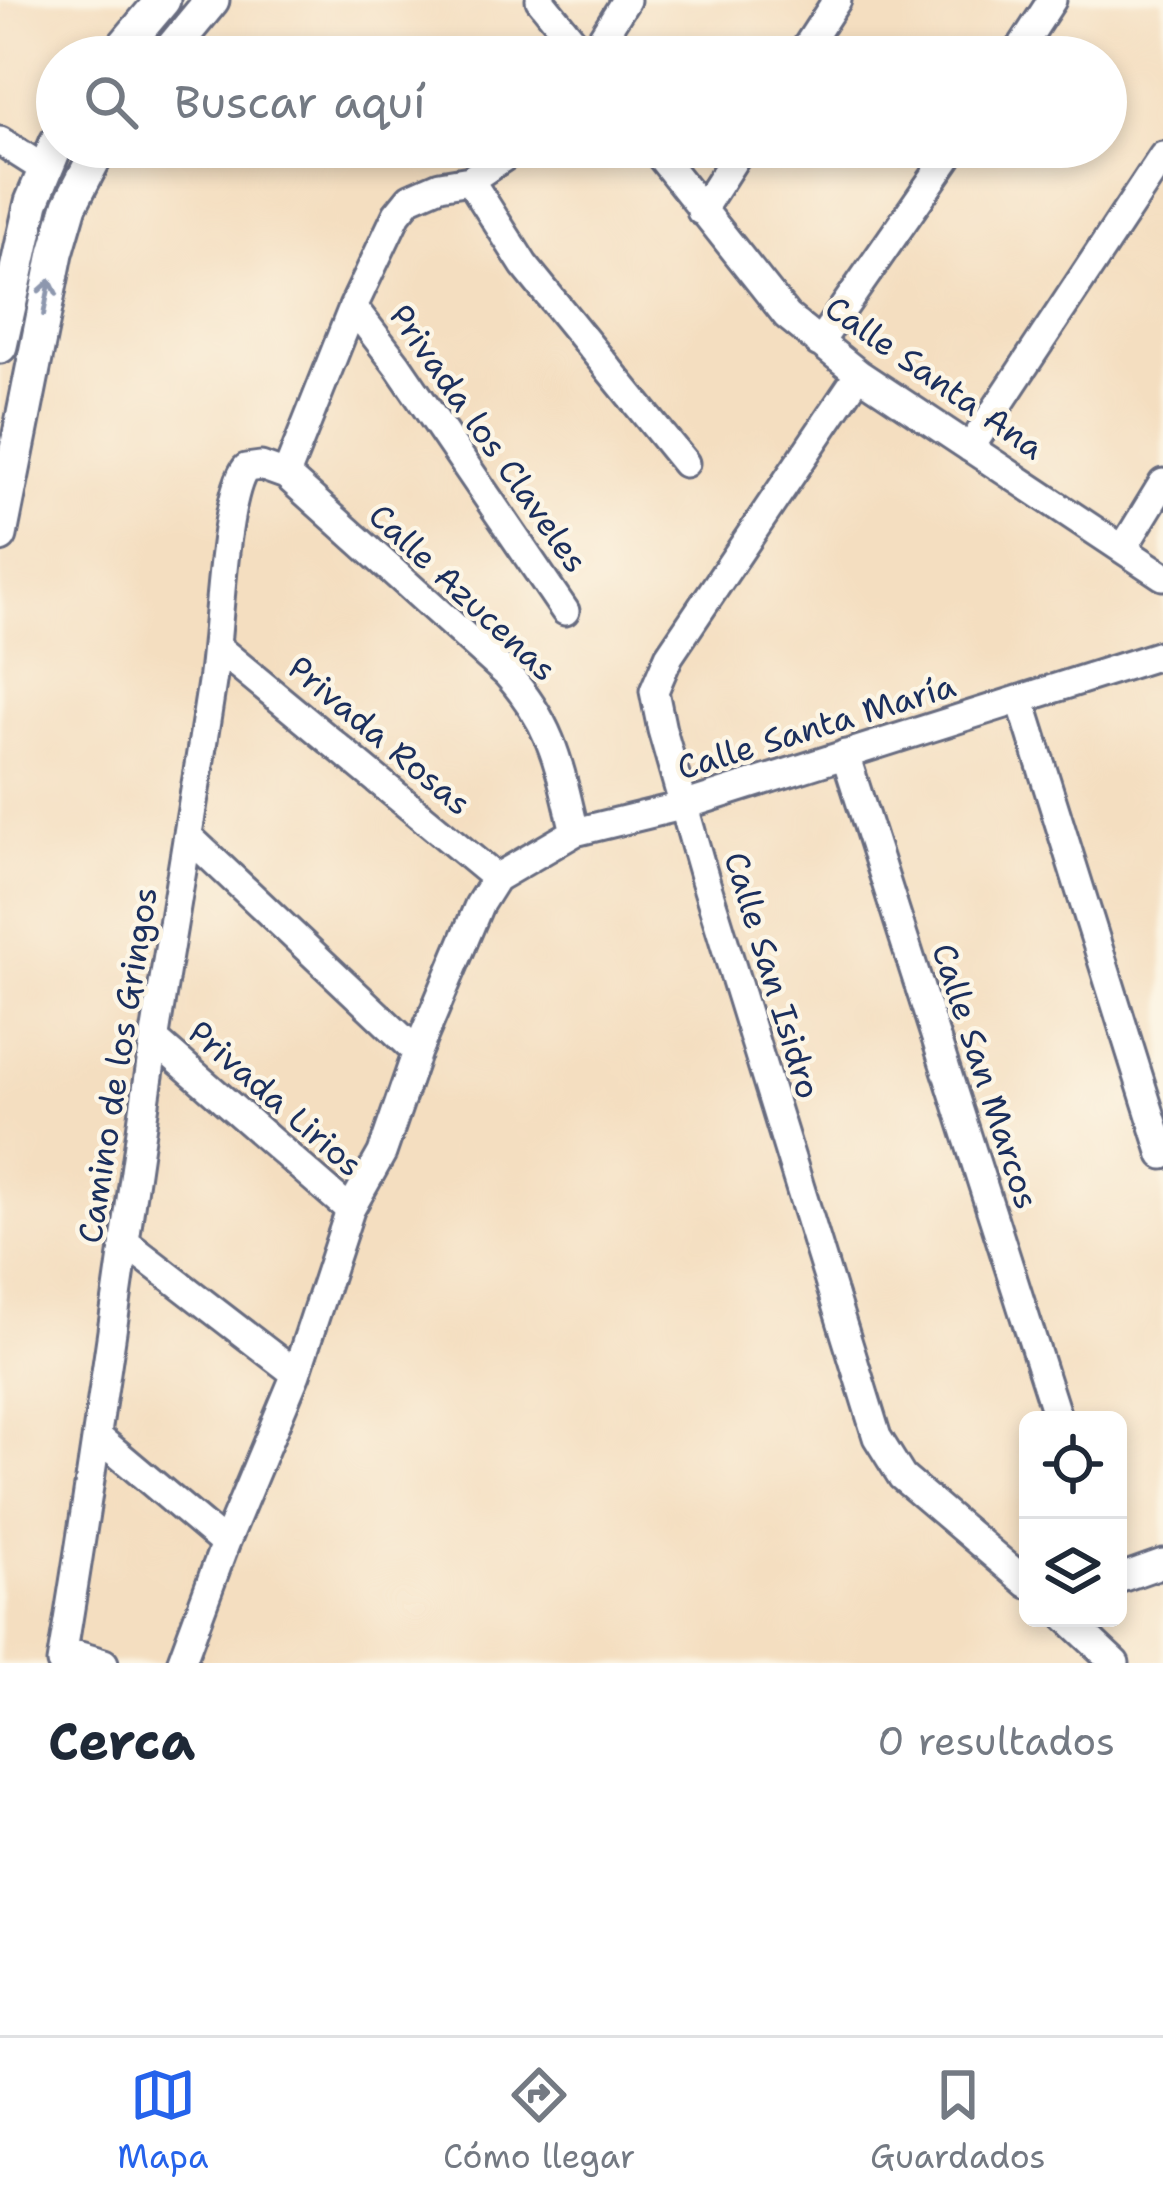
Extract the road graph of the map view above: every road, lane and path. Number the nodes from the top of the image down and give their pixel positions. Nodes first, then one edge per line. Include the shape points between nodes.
1 (163, 0) edge
2 (212, 0) edge
3 (540, 0) edge
4 (626, 0) edge
5 (837, 0) edge
6 (1052, 0) edge
7 (133, 36) edge
8 (182, 36) edge
9 (570, 36) edge
10 (602, 36) edge
11 (814, 36) edge
12 (1029, 36) edge
13 (0, 140) edge
14 (36, 151) edge
15 (1163, 156) edge
16 (46, 168) edge
17 (89, 168) edge
18 (488, 168) edge
19 (669, 168) edge
20 (729, 168) edge
21 (941, 168) edge
22 (470, 180) junction
23 (701, 211) junction
24 (353, 308) junction
25 (819, 344) junction
26 (0, 346) edge
27 (859, 374) junction
28 (970, 448) junction
29 (685, 463) dead end
30 (286, 475) junction
31 (1163, 483) edge
32 (0, 536) edge
33 (1124, 547) junction
34 (1163, 576) edge
35 (565, 610) dead end
36 (218, 648) junction
37 (1163, 654) edge
38 (1021, 700) junction
39 (845, 754) junction
40 (686, 805) junction
41 (575, 832) junction
42 (189, 837) junction
43 (496, 878) junction
44 (155, 1040) junction
45 (417, 1052) junction
46 (1163, 1155) edge
47 (350, 1210) junction
48 (126, 1243) junction
49 (296, 1375) junction
50 (1055, 1411) edge
51 (99, 1438) junction
52 (224, 1544) junction
53 (1163, 1563) edge
54 (1019, 1576) edge
55 (1127, 1576) edge
56 (1077, 1627) edge
57 (62, 1657) edge
58 (104, 1663) edge
59 (181, 1663) edge
60 (1115, 1663) edge

1 - 7 main road
2 - 8 main road
3 - 9 street
4 - 10 street
5 - 11 street
6 - 12 street
13 - 14 street
15 - 28 street
16 - 26 main road
32 -> 17 main road via 56,253
18 - 22 street
19 - 23 street, Calle Santa Ana
20 - 23 street
21 - 25 street
22 - 24 street via 410,198
22 - 29 street via 524,265
23 - 25 street, Calle Santa Ana via 758,285
24 - 30 street
24 - 35 street, Privada los Claveles
25 - 27 street, Calle Santa Ana
27 - 28 street, Calle Santa Ana
27 - 40 street, Calle San Isidro via 659,672 656,704
28 - 33 street, Calle Santa Ana
30 - 36 street, Camino de los Gringos via 254,465 240,476
30 - 41 street, Calle Azucenas via 533,704
31 - 33 street
33 - 34 street, Calle Santa Ana
36 - 42 street, Camino de los Gringos
36 - 43 street, Privada Rosas
37 - 38 street, Calle Santa María
38 - 39 street, Calle Santa María
38 - 46 street
39 - 40 street, Calle Santa María
39 - 50 street, Calle San Marcos
40 - 41 street, Calle Santa María
40 - 54 street, Calle San Isidro via 877,1437 902,1477
41 - 43 street, Calle Santa María
42 - 44 street, Camino de los Gringos
42 - 45 street
43 - 45 street
44 - 47 street, Privada Lirios
44 - 48 street, Camino de los Gringos
45 - 47 street via 382,1154
47 - 49 street
48 - 49 street
48 - 51 street, Camino de los Gringos
49 - 52 street
51 - 52 street
51 - 57 street, Camino de los Gringos
52 - 59 street
53 - 55 street
56 - 60 street
57 - 58 street

